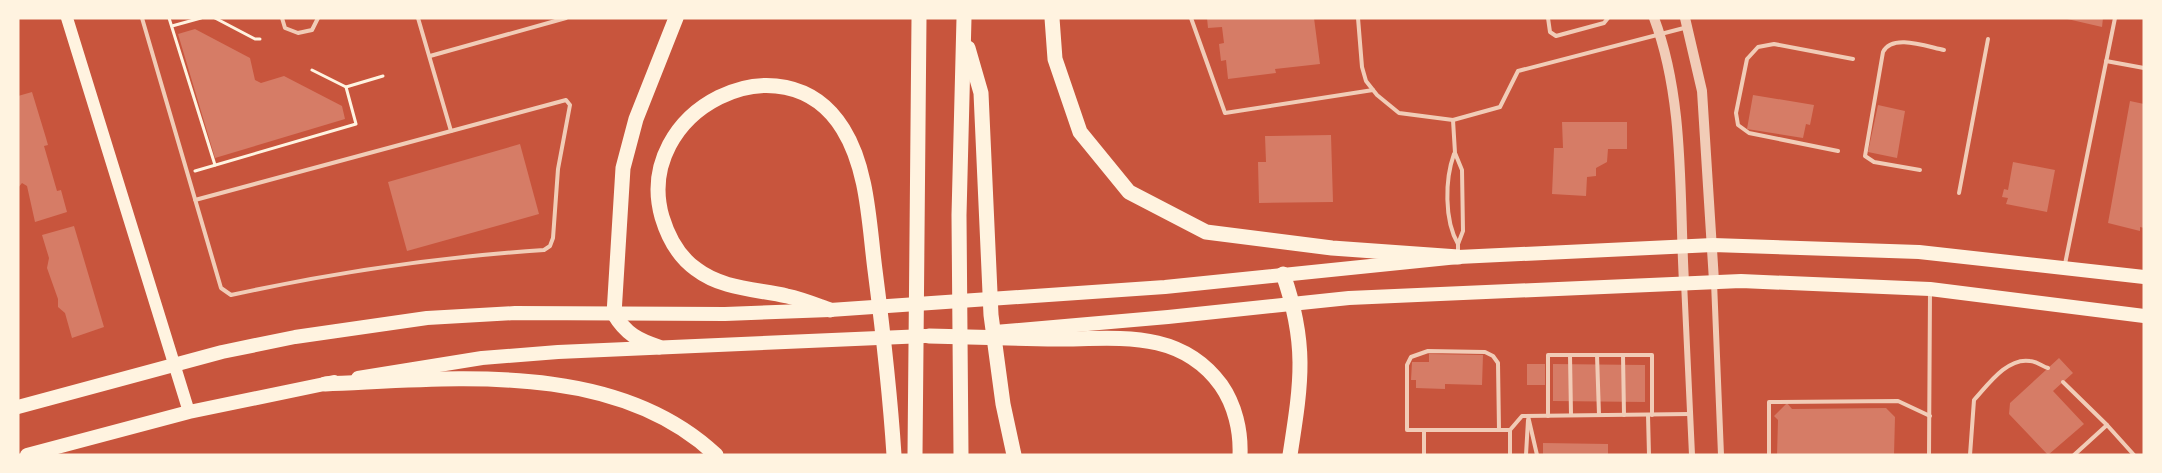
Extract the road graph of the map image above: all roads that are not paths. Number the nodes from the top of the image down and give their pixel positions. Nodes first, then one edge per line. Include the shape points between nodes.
1 (67, 18) edge
2 (142, 18) edge
3 (282, 18) edge
4 (318, 18) edge
5 (418, 18) edge
6 (566, 18) edge
7 (676, 18) edge
8 (919, 18) edge
9 (1052, 18) edge
10 (1191, 18) edge
11 (1358, 18) edge
12 (1548, 18) edge
13 (1608, 18) edge
14 (1654, 18) edge
15 (2115, 18) edge
16 (1686, 23) edge
17 (964, 25) edge
18 (1659, 33) junction
19 (1988, 39) dead end
20 (1944, 50) dead end
21 (430, 56) junction
22 (1853, 59) dead end
23 (2106, 61) junction
24 (2144, 68) edge
25 (1373, 90) junction
26 (1453, 120) junction
27 (451, 130) junction
28 (1838, 151) dead end
29 (1455, 153) junction
30 (1920, 170) dead end
31 (1959, 193) dead end
32 (195, 200) junction
33 (1713, 244) junction
34 (1682, 245) junction
35 (1458, 251) junction
36 (2064, 268) junction
37 (1283, 274) junction
38 (2144, 277) edge
39 (1714, 281) junction
40 (1684, 282) junction
41 (1930, 289) junction
42 (1293, 304) junction
43 (830, 310) junction
44 (614, 314) junction
45 (2144, 316) edge
46 (1049, 334) junction
47 (929, 336) joint
48 (659, 347) junction
49 (1570, 355) junction
50 (1597, 355) junction
51 (1623, 355) junction
52 (174, 364) junction
53 (2048, 368) dead end
54 (2063, 382) dead end
55 (325, 384) junction
56 (18, 407) edge
57 (189, 412) junction
58 (1690, 414) junction
59 (1571, 415) junction
60 (1599, 415) junction
61 (1624, 415) junction
62 (1650, 415) junction
63 (1528, 416) junction
64 (1548, 416) junction
65 (1929, 416) junction
66 (2107, 425) junction
67 (1424, 430) junction
68 (1499, 430) junction
69 (1510, 430) junction
70 (27, 455) edge
71 (716, 455) edge
72 (894, 455) edge
73 (915, 455) edge
74 (961, 455) edge
75 (1014, 455) edge
76 (1240, 455) edge
77 (1290, 455) edge
78 (1424, 455) edge
79 (1510, 455) edge
80 (1526, 455) edge
81 (1536, 455) edge
82 (1649, 455) edge
83 (1692, 455) edge
84 (1721, 455) edge
85 (1769, 455) edge
86 (1929, 455) edge
87 (1970, 455) edge
88 (2074, 455) edge
89 (2134, 455) edge

1 - 52 main road
2 - 32 lane
3 - 4 lane via 290,33 312,30
5 - 21 lane
6 - 21 lane
7 - 44 highway via 636,119 623,168
8 - 73 highway
9 - 35 highway via 1055,59 1080,132 1129,192 1206,232 1332,248
10 - 25 lane via 1225,113
11 - 25 lane via 1362,67
12 - 13 lane via 1550,32 1556,36 1604,23
14 - 18 street
15 - 23 lane
16 - 18 lane
16 - 33 street via 1702,91
17 - 74 highway via 959,215
17 - 75 highway via 981,93 992,315
18 - 26 lane via 1518,71 1500,107
18 - 34 street via 1674,108
19 - 31 lane
20 - 30 lane via 1895,42 1883,52 1865,156 1874,162
21 - 27 lane
22 - 28 lane via 1774,44 1758,47 1747,59 1736,112 1738,125 1749,133
23 - 24 lane
23 - 36 lane
25 - 26 lane via 1399,112
26 - 29 lane
27 - 32 lane
27 - 32 lane via 566,100 570,114 558,169 550,246 544,250 452,256 336,273 231,295 221,288
29 - 35 lane via 1462,170 1463,231
29 - 35 lane via 1448,170 1450,231
33 - 34 main road
33 - 36 main road via 1919,252
33 - 39 street
34 - 35 main road
34 - 40 street
35 - 37 main road
36 - 38 main road
37 - 42 highway
37 - 43 main road via 1052,296
39 - 40 main road
39 - 41 main road
39 - 84 street
40 - 42 main road
40 - 58 street
41 - 45 main road
41 - 65 lane
42 - 46 main road
42 - 77 highway via 1301,379
43 - 44 main road
43 - 72 highway via 789,296 724,284 697,270 671,240 659,206 660,171 666,150 684,123 714,99 759,86 793,90 823,106 849,138 863,183
44 - 48 highway via 635,339
44 - 52 main road via 515,313 427,318 295,337
46 - 47 highway
46 - 76 highway via 1160,342 1191,356 1206,366 1225,390 1236,417
47 - 48 main road
48 - 55 main road via 482,358
49 - 50 lane
49 - 59 lane
49 - 64 lane via 1548,355
50 - 51 lane
50 - 60 lane
51 - 61 lane
51 - 62 lane via 1652,355
52 - 56 main road
52 - 57 main road
53 - 87 lane via 2030,360 2014,363 1974,400
54 - 66 lane
55 - 57 main road
55 - 71 highway via 438,379 562,386 613,397 665,419
57 - 70 main road
58 - 62 lane
58 - 83 street
59 - 60 lane
59 - 64 lane
60 - 61 lane
61 - 62 lane
62 - 82 lane
63 - 64 lane
63 - 69 lane via 1522,416
63 - 80 lane
63 - 81 lane
65 - 85 lane via 1898,401 1769,402
65 - 86 lane
66 - 88 lane
66 - 89 lane
67 - 68 lane
67 - 68 lane via 1407,430 1407,365 1411,357 1428,351 1485,352 1493,356 1498,363
67 - 78 lane
68 - 69 lane
69 - 79 lane

